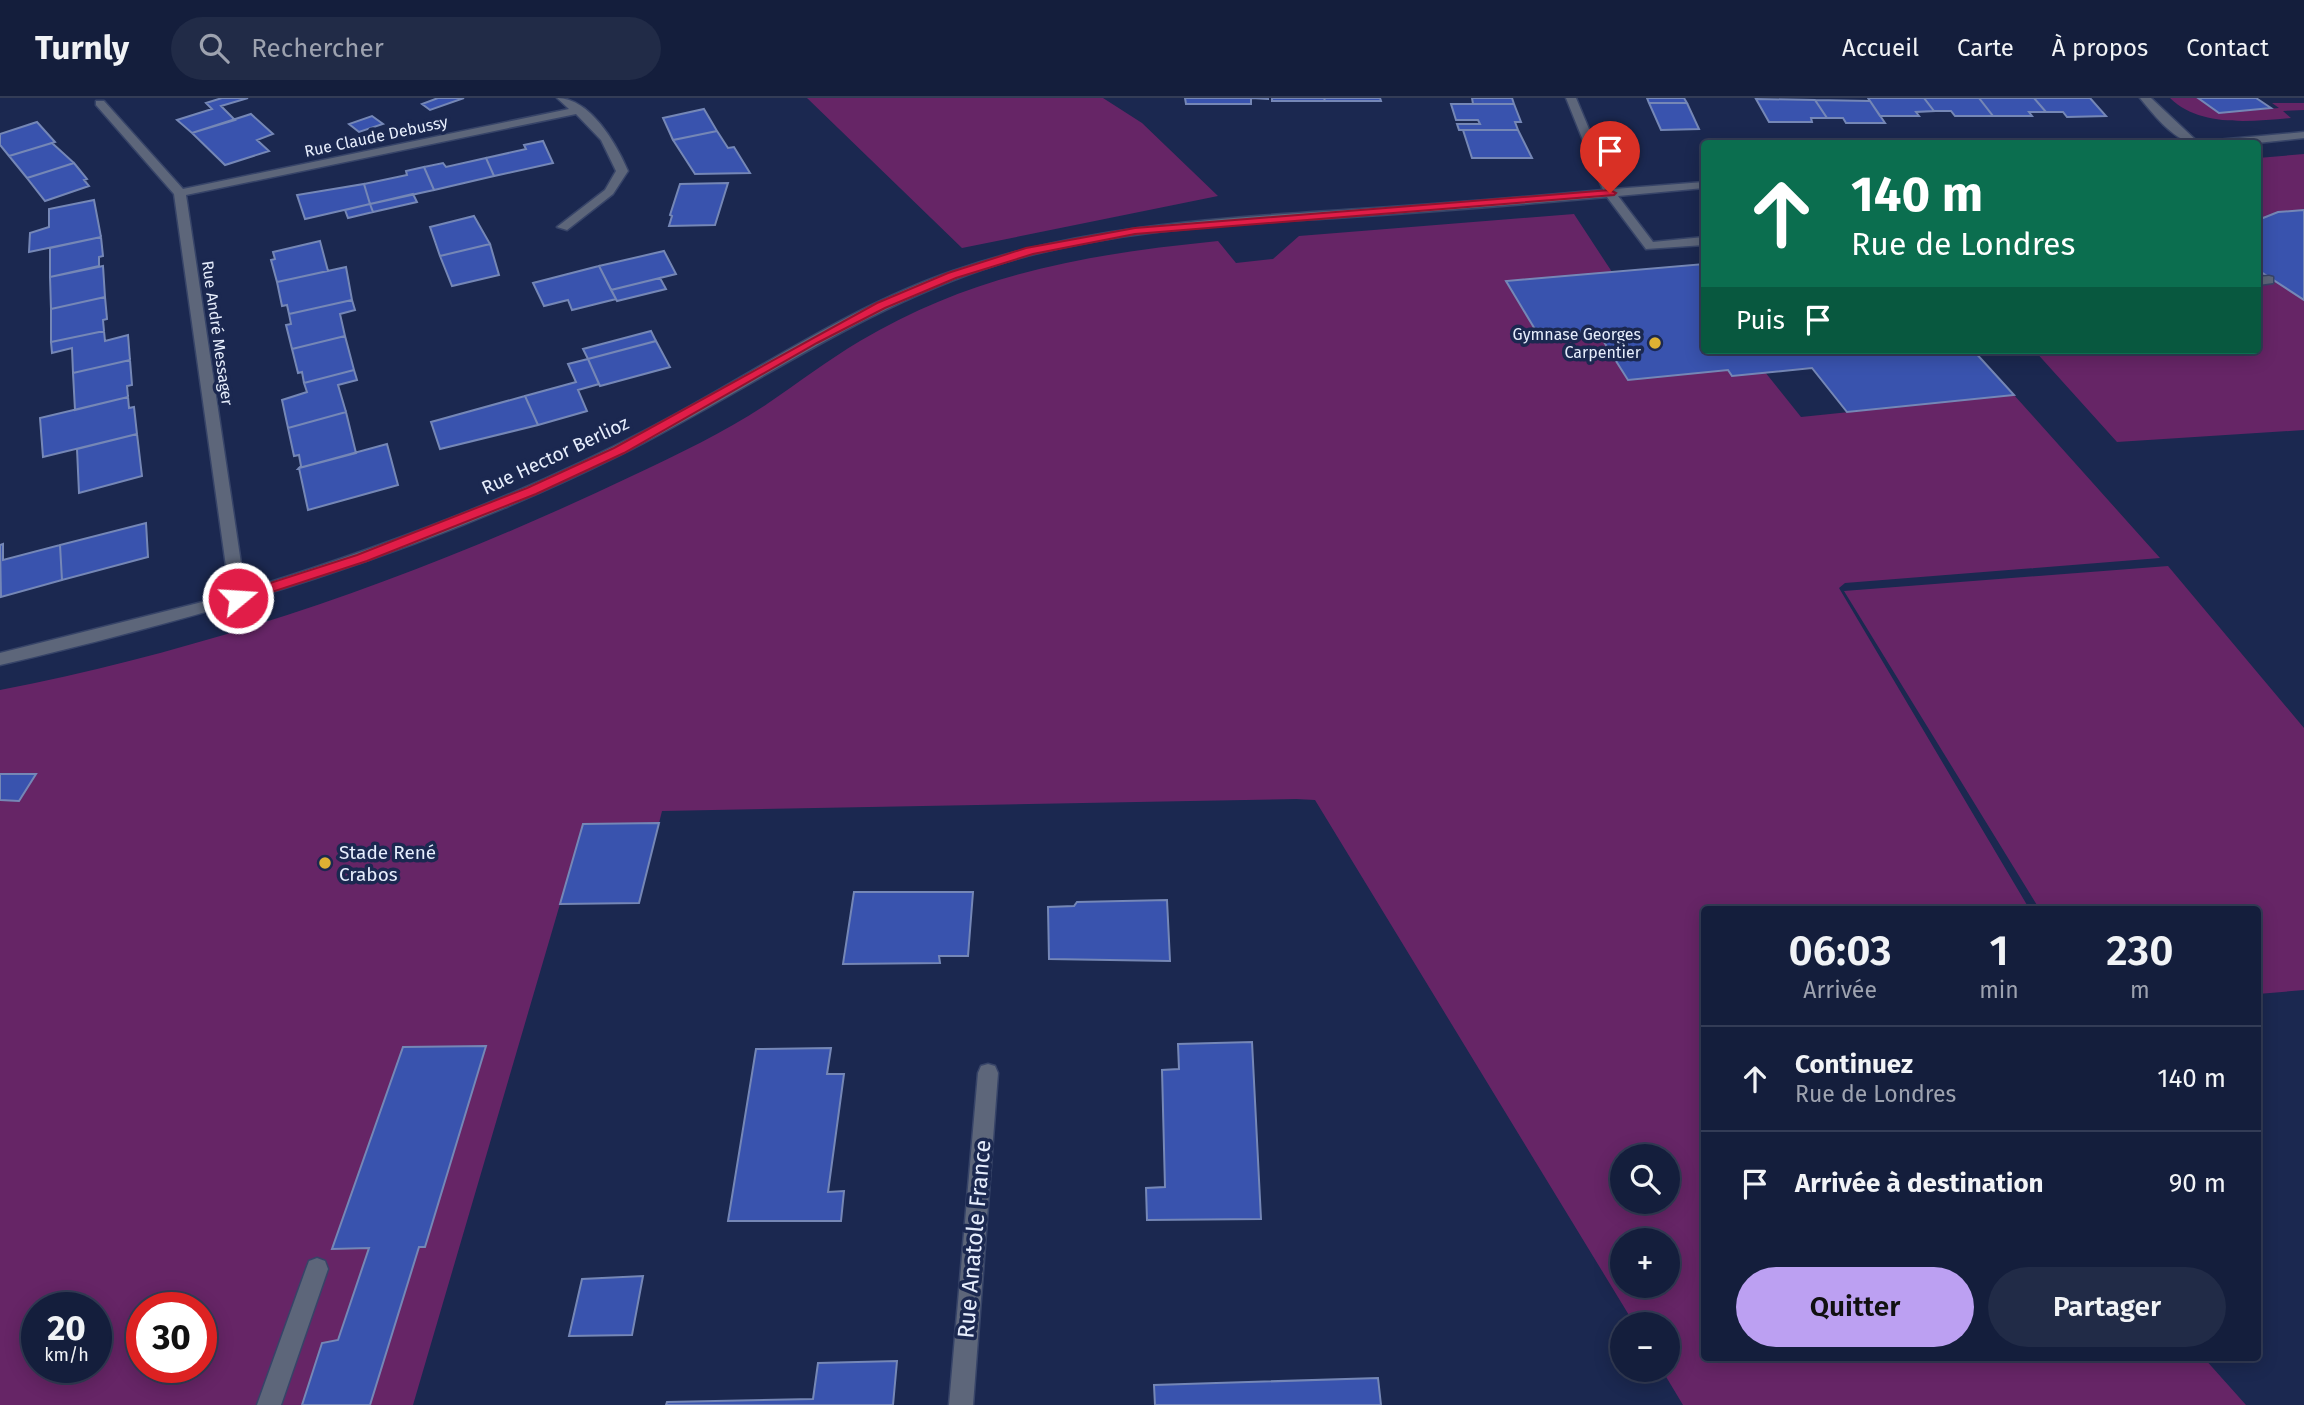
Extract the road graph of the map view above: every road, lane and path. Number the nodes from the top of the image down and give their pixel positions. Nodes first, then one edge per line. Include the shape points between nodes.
1 (562, 98) edge
2 (1571, 98) edge
3 (2145, 98) edge
4 (100, 103) dead end
5 (579, 110) junction
6 (2304, 135) edge
7 (2190, 140) edge
8 (2250, 140) edge
9 (1701, 186) edge
10 (180, 193) junction
11 (1610, 193) junction
12 (563, 227) dead end
13 (1701, 241) edge
14 (238, 598) junction
15 (0, 659) edge
16 (988, 1073) dead end
17 (317, 1269) dead end
18 (269, 1405) edge
19 (961, 1405) edge

1 - 5 street
2 - 11 street
3 - 7 street
4 - 10 street
5 - 10 street, Rue Claude Debussy
5 - 12 street via 612,148 622,170 609,192
6 - 8 street
9 - 11 street, Rue Hector Berlioz
10 - 14 street, Rue André Messager
11 - 13 street via 1650,246
11 - 14 street, Rue Hector Berlioz via 1105,234 1030,251 914,290 544,486 362,558
14 - 15 street, Rue Hector Berlioz
16 - 19 street, Rue Anatole France
17 - 18 street

